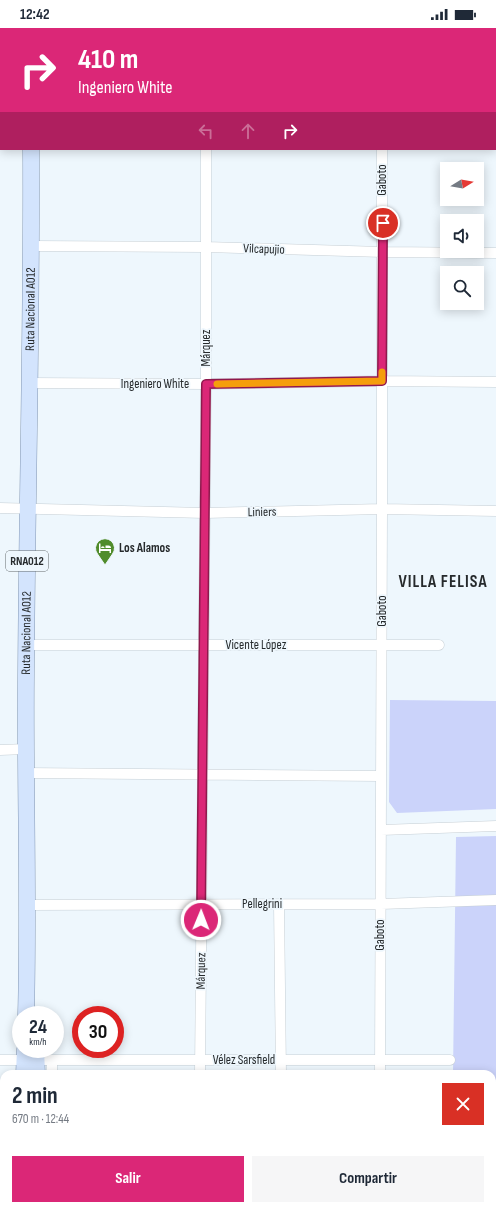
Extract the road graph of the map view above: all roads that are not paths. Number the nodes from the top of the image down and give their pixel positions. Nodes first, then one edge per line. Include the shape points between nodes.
1 (31, 150) edge
2 (206, 150) edge
3 (382, 150) edge
4 (32, 246) junction
5 (206, 248) junction
6 (383, 252) junction
7 (496, 253) edge
8 (382, 381) junction
9 (496, 382) edge
10 (29, 383) junction
11 (206, 384) junction
12 (0, 508) edge
13 (28, 508) junction
14 (382, 509) junction
15 (496, 511) edge
16 (205, 513) junction
17 (26, 645) junction
18 (204, 645) junction
19 (382, 645) junction
20 (439, 645) dead end
21 (0, 750) edge
22 (26, 750) junction
23 (26, 773) junction
24 (202, 774) junction
25 (381, 776) junction
26 (496, 826) edge
27 (381, 830) junction
28 (496, 900) edge
29 (201, 904) junction
30 (279, 904) junction
31 (380, 904) junction
32 (28, 905) junction
33 (27, 974) junction
34 (26, 1006) edge
35 (31, 1006) edge
36 (0, 1060) edge
37 (200, 1060) junction
38 (281, 1060) junction
39 (380, 1060) junction
40 (450, 1060) dead end
41 (34, 1061) edge
42 (46, 1070) edge
43 (200, 1070) edge
44 (281, 1070) edge
45 (380, 1070) edge

1 - 4 main road, Ruta Nacional A012 / RNA012
2 - 5 street, Márquez
3 - 6 street, Gaboto
4 - 5 street, Vilcapujio
4 - 10 main road, Ruta Nacional A012 / RNA012
5 - 6 street, Vilcapujio
5 - 11 street, Márquez
6 - 7 street, Vilcapujio
6 - 8 street, Gaboto
8 - 9 street, Ingeniero White
8 - 11 street, Ingeniero White
8 - 14 street, Gaboto
10 - 11 street, Ingeniero White
10 - 13 main road, Ruta Nacional A012 / RNA012
11 - 16 street, Márquez
12 - 13 street, Liniers
13 - 16 street, Liniers
13 - 17 main road, Ruta Nacional A012 / RNA012
14 - 15 street, Liniers
14 - 16 street, Liniers
14 - 19 street, Gaboto
16 - 18 street, Márquez
17 - 18 street, Vicente López
17 - 22 main road, Ruta Nacional A012 / RNA012
18 - 19 street, Vicente López
18 - 24 street, Márquez
19 - 20 street, Vicente López
19 - 25 street, Gaboto
21 - 22 street
22 - 23 main road, Ruta Nacional A012 / RNA012
23 - 24 street
23 - 32 main road, Ruta Nacional A012 / RNA012
24 - 25 street
24 - 29 street, Márquez
25 - 27 street, Gaboto
26 - 27 street
27 - 31 street, Gaboto
28 - 31 street, Pellegrini
29 - 30 street, Pellegrini
29 - 32 street, Pellegrini
29 - 37 street, Márquez
30 - 31 street, Pellegrini
30 - 38 street
31 - 39 street, Gaboto
32 - 33 main road, Ruta Nacional A012 / RNA012
33 - 34 main road, Ruta Nacional A012 / RNA012
33 - 35 main road, Ruta Nacional A012 / RNA012
36 - 41 street, Vélez Sarsfield
37 - 38 street, Vélez Sarsfield
37 - 41 street, Vélez Sarsfield
37 - 43 street, Márquez
38 - 39 street, Vélez Sarsfield
38 - 44 street
39 - 40 street, Vélez Sarsfield
39 - 45 street, Gaboto
41 - 42 street

